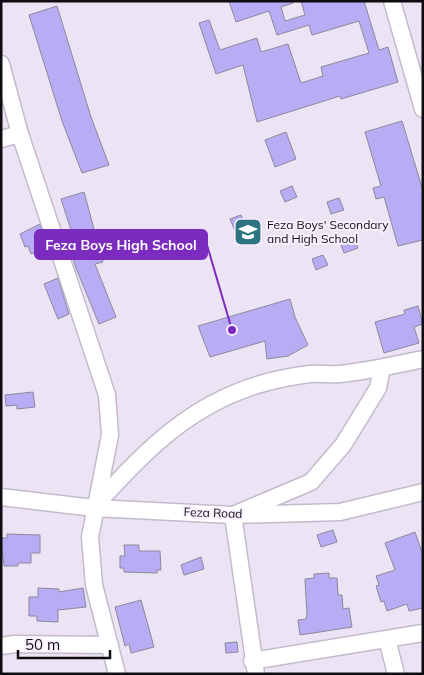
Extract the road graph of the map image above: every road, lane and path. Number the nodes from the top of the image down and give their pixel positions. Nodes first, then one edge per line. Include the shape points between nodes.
1 (392, 1) edge
2 (1, 64) edge
3 (423, 109) edge
4 (20, 134) junction
5 (1, 139) edge
6 (423, 360) edge
7 (382, 368) junction
8 (423, 492) edge
9 (1, 497) edge
10 (94, 508) junction
11 (233, 515) junction
12 (423, 633) edge
13 (387, 639) junction
14 (110, 645) junction
15 (1, 646) edge
16 (254, 667) edge
17 (117, 674) edge
18 (396, 674) edge

1 - 3 street
2 - 4 street
4 - 5 street
4 - 10 street via 107,395 110,435 107,461
6 - 7 street
7 - 10 street via 283,379 221,399 176,426 136,460
7 - 11 street via 378,388 348,437 311,482
8 - 11 street, Feza Road via 340,512
9 - 10 street, Feza Road
10 - 11 street, Feza Road
10 - 14 street via 90,538 94,585
11 - 16 street
12 - 13 street
13 - 16 street
13 - 18 street
14 - 15 street
14 - 17 street

